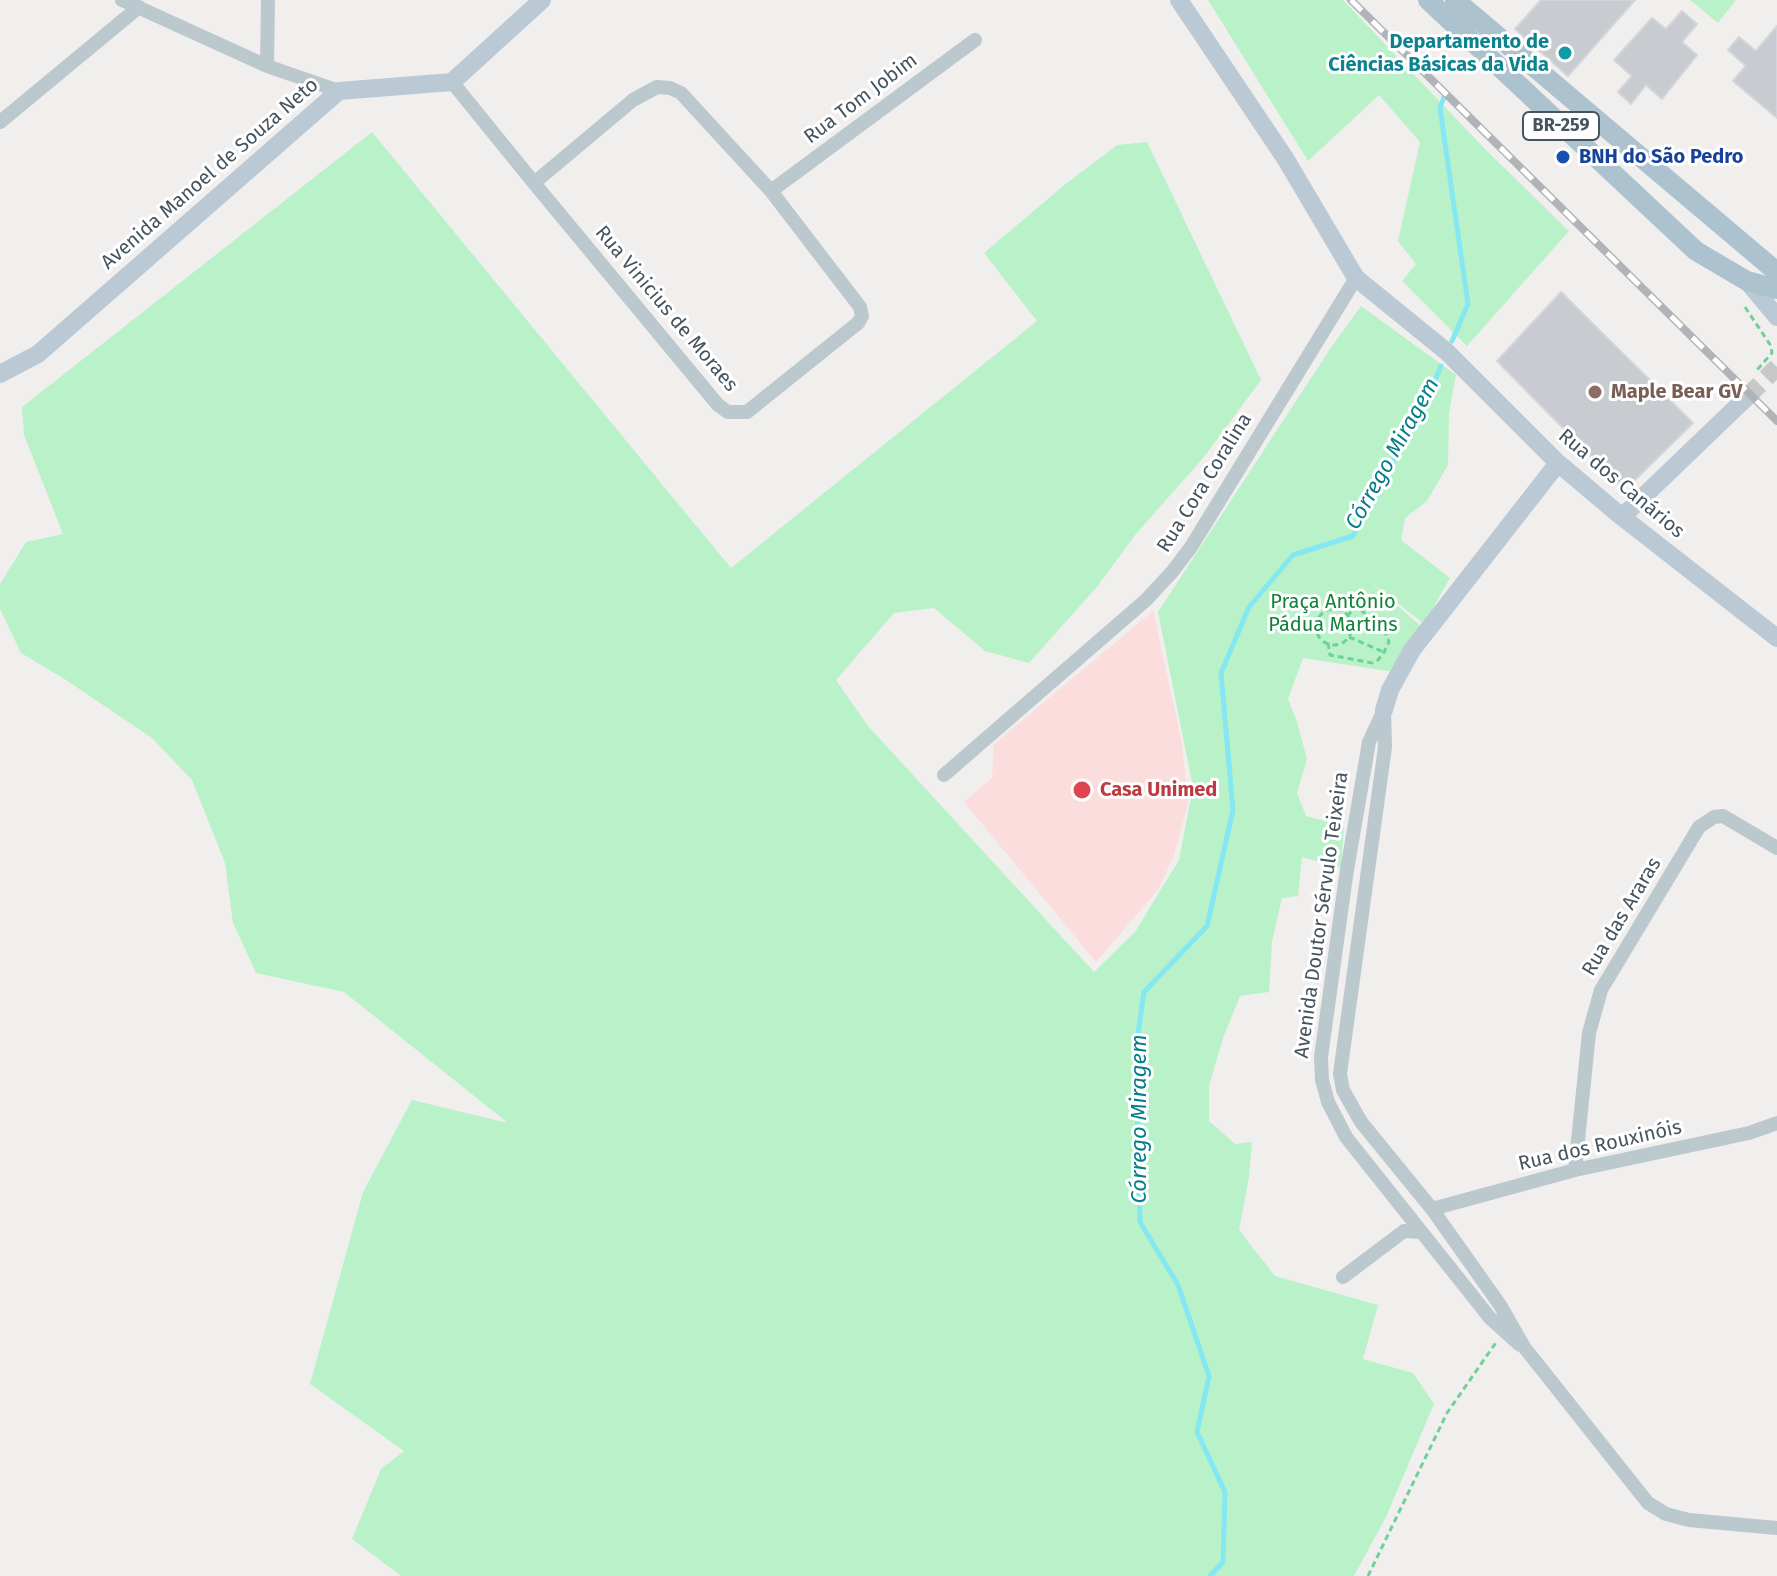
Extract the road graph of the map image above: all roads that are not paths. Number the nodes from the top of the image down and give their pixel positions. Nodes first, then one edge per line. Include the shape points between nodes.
1 (122, 0) edge
2 (268, 0) edge
3 (542, 0) edge
4 (1179, 0) edge
5 (1428, 0) edge
6 (1455, 0) edge
7 (139, 7) junction
8 (975, 40) dead end
9 (267, 66) junction
10 (452, 82) junction
11 (339, 91) junction
12 (0, 122) edge
13 (1635, 152) junction
14 (1617, 177) junction
15 (534, 183) junction
16 (771, 191) junction
17 (1777, 272) edge
18 (1356, 278) junction
19 (1745, 280) junction
20 (1777, 289) edge
21 (1777, 317) edge
22 (0, 374) edge
23 (1747, 397) tunnel mouth
24 (1558, 463) junction
25 (1622, 517) junction
26 (1777, 638) edge
27 (1384, 710) junction
28 (944, 775) dead end
29 (1777, 848) edge
30 (1343, 1090) junction
31 (1327, 1095) junction
32 (1777, 1123) edge
33 (1575, 1170) junction
34 (1432, 1209) junction
35 (1408, 1215) junction
36 (1404, 1231) junction
37 (1421, 1232) junction
38 (1343, 1277) dead end
39 (1524, 1347) junction
40 (1777, 1528) edge

1 - 7 street
2 - 9 street
3 - 10 street
4 - 18 street via 1285,158
5 - 14 main road, BR-259
6 - 13 main road, BR-259
7 - 9 street
7 - 12 street
8 - 16 street, Rua Tom Jobim
9 - 11 street
10 - 11 street, Avenida Manoel de Souza Neto
10 - 15 street, Rua Vinicius de Moraes
11 - 22 street, Avenida Manoel de Souza Neto via 38,354
13 - 14 main road
13 - 17 main road, BR-259
14 - 19 main road, BR-259 via 1696,251
15 - 16 street, Rua Vinicius de Moraes via 633,100 657,87 681,93
15 - 16 street, Rua Vinicius de Moraes via 718,405 737,413 747,412 862,316
18 - 24 street, Rua dos Canários via 1447,352
18 - 28 street, Rua Cora Coralina via 1172,572
19 - 20 main road, BR-259
19 - 21 street
23 - 25 street
24 - 25 street, Rua dos Canários
24 - 27 street, Avenida Doutor Sérvulo Teixeira via 1406,661
25 - 26 street, Rua dos Canários
27 - 30 street, Avenida Doutor Sérvulo Teixeira via 1385,747 1340,1074
27 - 31 street, Avenida Doutor Sérvulo Teixeira via 1369,742 1346,876 1321,1057
29 - 33 street, Rua das Araras via 1723,816 1699,827 1601,990 1589,1033
30 - 31 street
30 - 34 street, Avenida Doutor Sérvulo Teixeira via 1361,1122
31 - 35 street, Avenida Doutor Sérvulo Teixeira via 1346,1137
32 - 33 street, Rua dos Rouxinóis
33 - 34 street, Rua dos Rouxinóis
34 - 39 street, Avenida Doutor Sérvulo Teixeira
35 - 36 street
35 - 37 street, Avenida Doutor Sérvulo Teixeira
36 - 37 street
36 - 38 street
37 - 39 street, Avenida Doutor Sérvulo Teixeira via 1504,1331
39 - 40 street, Avenida Doutor Sérvulo Teixeira via 1648,1503 1689,1520

